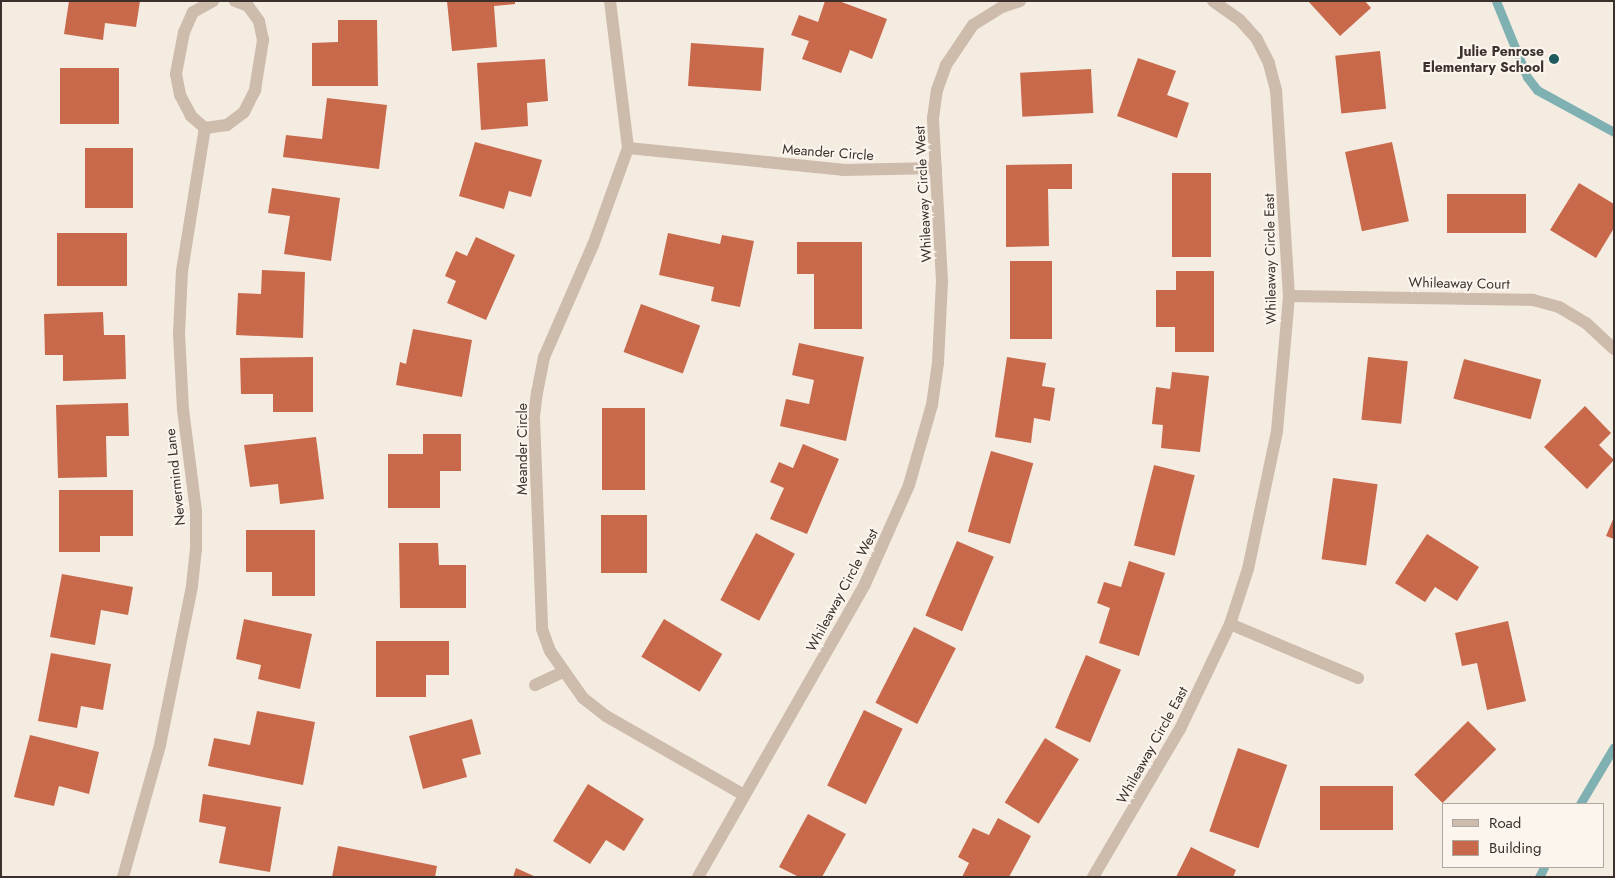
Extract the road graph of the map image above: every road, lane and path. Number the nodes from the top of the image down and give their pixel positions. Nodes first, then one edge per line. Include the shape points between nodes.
1 (213, 1) edge
2 (236, 1) edge
3 (610, 1) edge
4 (1020, 1) edge
5 (1213, 1) edge
6 (204, 128) junction
7 (628, 148) junction
8 (936, 168) junction
9 (1289, 296) junction
10 (1614, 349) edge
11 (1230, 624) junction
12 (563, 672) junction
13 (1358, 678) dead end
14 (535, 685) dead end
15 (744, 796) junction
16 (123, 877) edge
17 (698, 877) edge
18 (1093, 877) edge

1 - 6 street via 193,12 184,32 176,74 180,95 191,116
2 - 6 street via 248,6 259,21 263,40 255,90 244,112 227,125
3 - 7 street, Meander Circle
4 - 8 street, Whileaway Circle West via 1002,7 973,25 946,65 937,90 933,118
5 - 9 street, Whileaway Circle East via 1258,39 1270,63 1276,90
6 - 16 street, Nevermind Lane via 182,271 179,334 183,410 196,511 196,550 192,586 160,745
7 - 8 street, Meander Circle via 843,170
7 - 12 street, Meander Circle via 593,245 544,357 537,392 534,417 542,629
8 - 15 street, Whileaway Circle West via 942,282 938,363 932,405 912,476 894,526 866,584
9 - 10 street, Whileaway Court via 1533,300 1559,308 1586,323
9 - 11 street, Whileaway Circle East via 1278,431 1257,530
11 - 13 street
11 - 18 street, Whileaway Circle East via 1180,729
12 - 14 street
12 - 15 street, Meander Circle via 584,698 606,716
15 - 17 street, Whileaway Circle West

